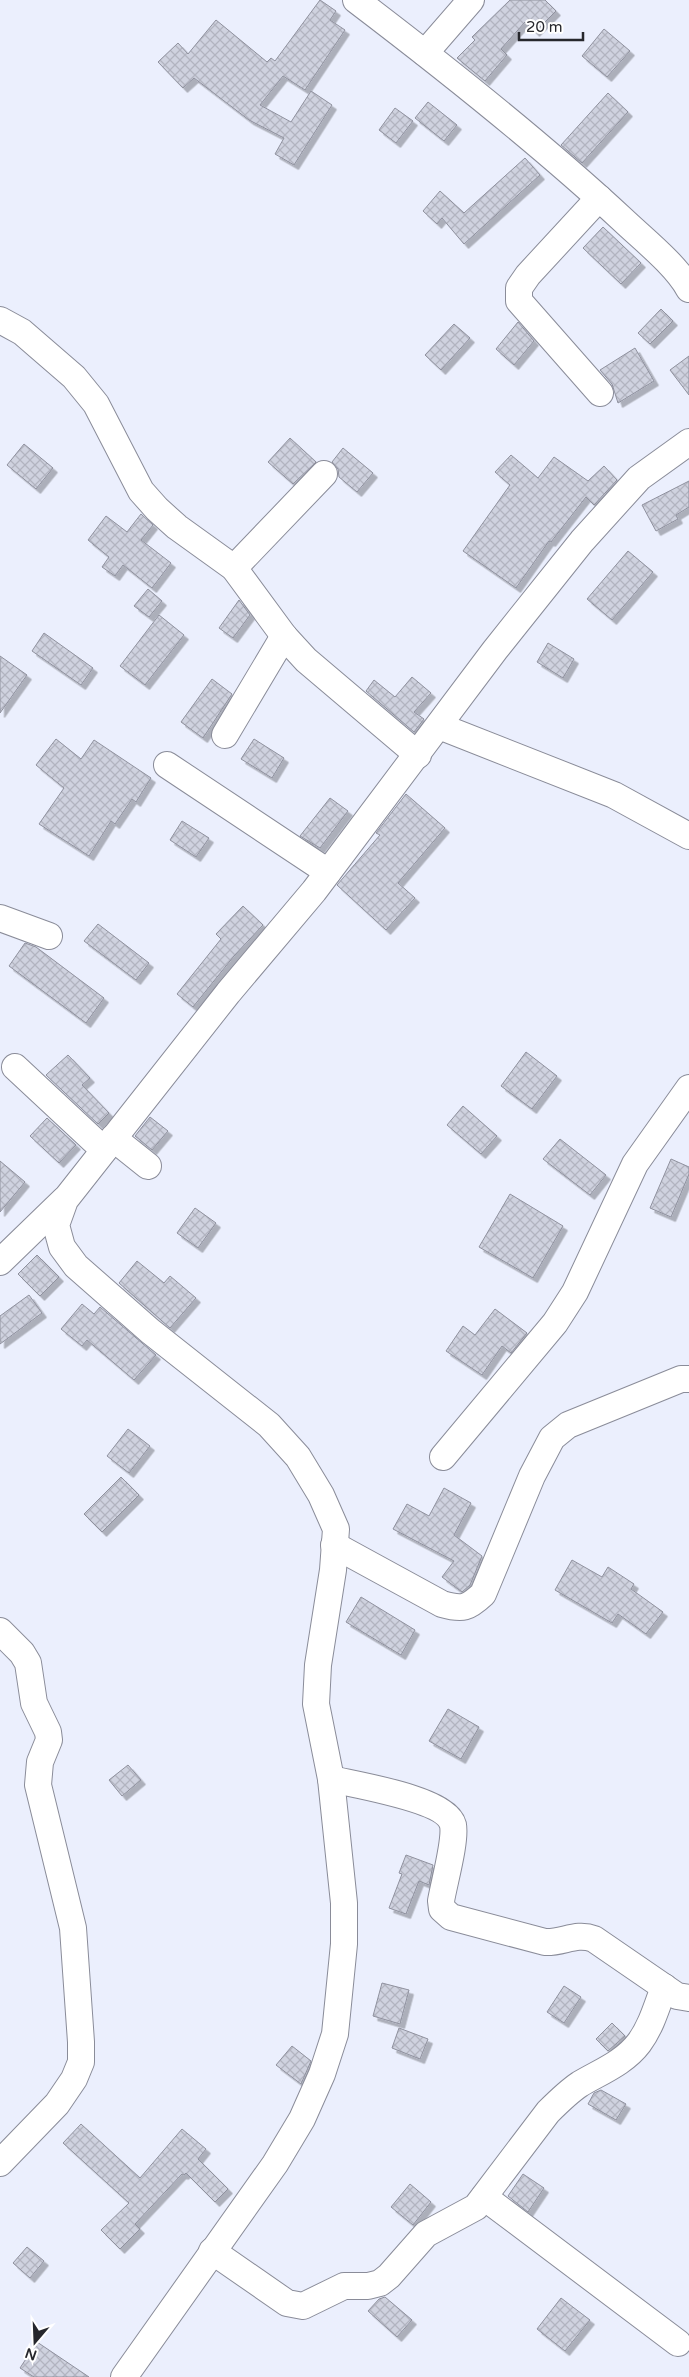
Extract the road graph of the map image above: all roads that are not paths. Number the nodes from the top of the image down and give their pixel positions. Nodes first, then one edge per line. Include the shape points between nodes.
1 (356, 0) edge
2 (471, 0) edge
3 (425, 53) junction
4 (599, 198) junction
5 (689, 289) edge
6 (0, 320) edge
7 (600, 392) dead end
8 (689, 442) edge
9 (324, 474) dead end
10 (234, 568) junction
11 (284, 636) junction
12 (439, 726) junction
13 (225, 735) dead end
14 (418, 755) junction
15 (167, 765) dead end
16 (689, 836) edge
17 (328, 872) junction
18 (0, 918) edge
19 (49, 936) dead end
20 (15, 1067) dead end
21 (689, 1088) edge
22 (108, 1144) junction
23 (148, 1166) dead end
24 (65, 1200) junction
25 (0, 1262) edge
26 (689, 1379) edge
27 (442, 1457) dead end
28 (334, 1545) junction
29 (0, 1630) edge
30 (331, 1779) junction
31 (664, 1987) junction
32 (689, 1998) edge
33 (0, 2164) edge
34 (484, 2197) junction
35 (212, 2251) junction
36 (678, 2343) dead end
37 (124, 2377) edge

1 - 3 street
2 - 3 street
3 - 4 street
4 - 5 street via 669,264
4 - 7 street via 528,275 519,288 519,301
6 - 10 street via 22,332 74,377 96,404 141,491 157,509
8 - 12 street via 639,478 582,542
9 - 10 street
10 - 11 street
11 - 13 street
11 - 14 street via 306,660
12 - 14 street
12 - 16 street via 614,795
14 - 17 street
15 - 17 street
17 - 22 street
18 - 19 street
20 - 22 street
21 - 27 street via 635,1164 575,1292 560,1316 534,1351
22 - 23 street
22 - 24 street
24 - 25 street
24 - 28 street via 56,1225 62,1247 76,1266 269,1425 298,1457 320,1495 336,1529
26 - 28 street via 681,1379 568,1425 552,1438 532,1476 484,1594 470,1606 456,1608 442,1604
28 - 30 street via 316,1704
29 - 33 street via 28,1663 34,1703 48,1732 38,1785 73,1928 82,2042 81,2062 74,2079 57,2104
30 - 31 street via 424,1802 443,1812 452,1824 453,1837 441,1901 442,1909 450,1917 545,1942 584,1935
30 - 35 street via 344,1903 344,1944 335,2034 302,2119 275,2164
31 - 32 street via 677,1996
31 - 34 street via 639,2044 613,2066 562,2098
34 - 35 street via 476,2207 426,2234 380,2283 344,2286 304,2306 287,2303 275,2296
34 - 36 street
35 - 37 street

